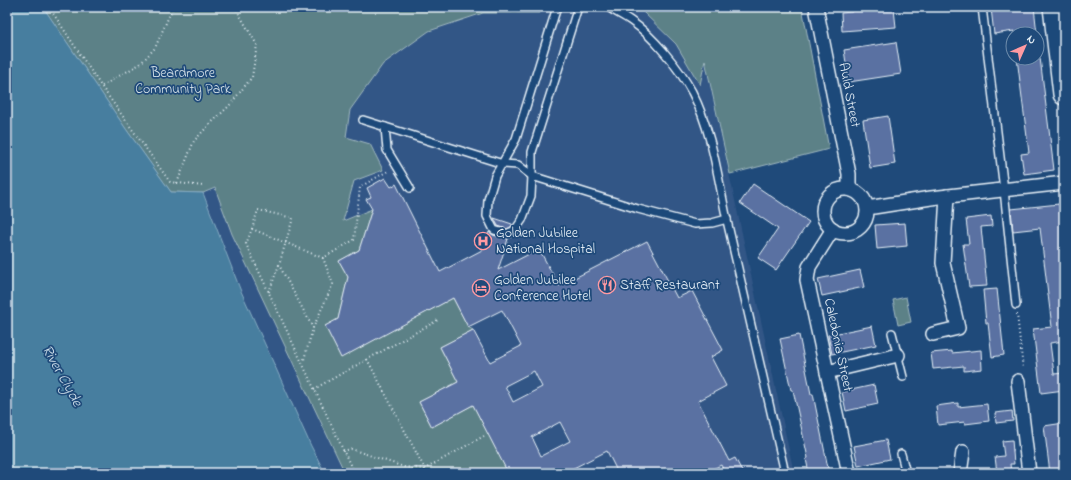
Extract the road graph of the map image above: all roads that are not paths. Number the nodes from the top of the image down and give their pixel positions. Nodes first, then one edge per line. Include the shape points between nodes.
1 (557, 7) edge
2 (578, 7) edge
3 (608, 7) edge
4 (816, 7) edge
5 (982, 7) edge
6 (1057, 10) edge
7 (1064, 94) edge
8 (363, 120) dead end
9 (386, 127) junction
10 (503, 164) junction
11 (532, 176) junction
12 (1064, 183) edge
13 (410, 188) dead end
14 (849, 189) junction
15 (1004, 190) junction
16 (947, 196) junction
17 (867, 208) junction
18 (727, 219) junction
19 (833, 229) junction
20 (1016, 305) road end
21 (892, 333) dead end
22 (933, 334) dead end
23 (898, 355) junction
24 (827, 372) junction
25 (903, 377) dead end
26 (1018, 381) road end
27 (963, 452) dead end
28 (901, 454) dead end
29 (786, 473) edge
30 (849, 473) edge
31 (906, 473) edge
32 (960, 473) edge
33 (1029, 473) edge

1 - 10 lane via 516,139
2 - 11 lane via 532,152
3 - 18 lane via 632,21 653,39 691,91 705,122
4 - 14 street, Auld Street via 849,174
5 - 15 lane
6 - 7 main road
8 - 9 lane
9 - 10 lane
9 - 13 lane via 387,150
10 - 11 lane via 518,165
10 - 11 lane via 495,176 488,200 487,216 494,230 506,234 515,230 522,220 531,196
11 - 18 lane via 695,224
12 - 15 street
14 - 17 street via 861,196
14 - 19 street via 835,191 825,202 824,217
15 - 16 street
15 - 20 lane
16 - 17 street
16 - 22 street via 943,263 958,328
17 - 19 street via 867,215 860,227 846,233
18 - 29 lane
19 - 24 street, Caledonia Street via 809,267 807,280
21 - 23 lane
23 - 24 street
23 - 25 lane
24 - 30 street, Caledonia Street
26 - 33 street
27 - 32 street
28 - 31 lane

